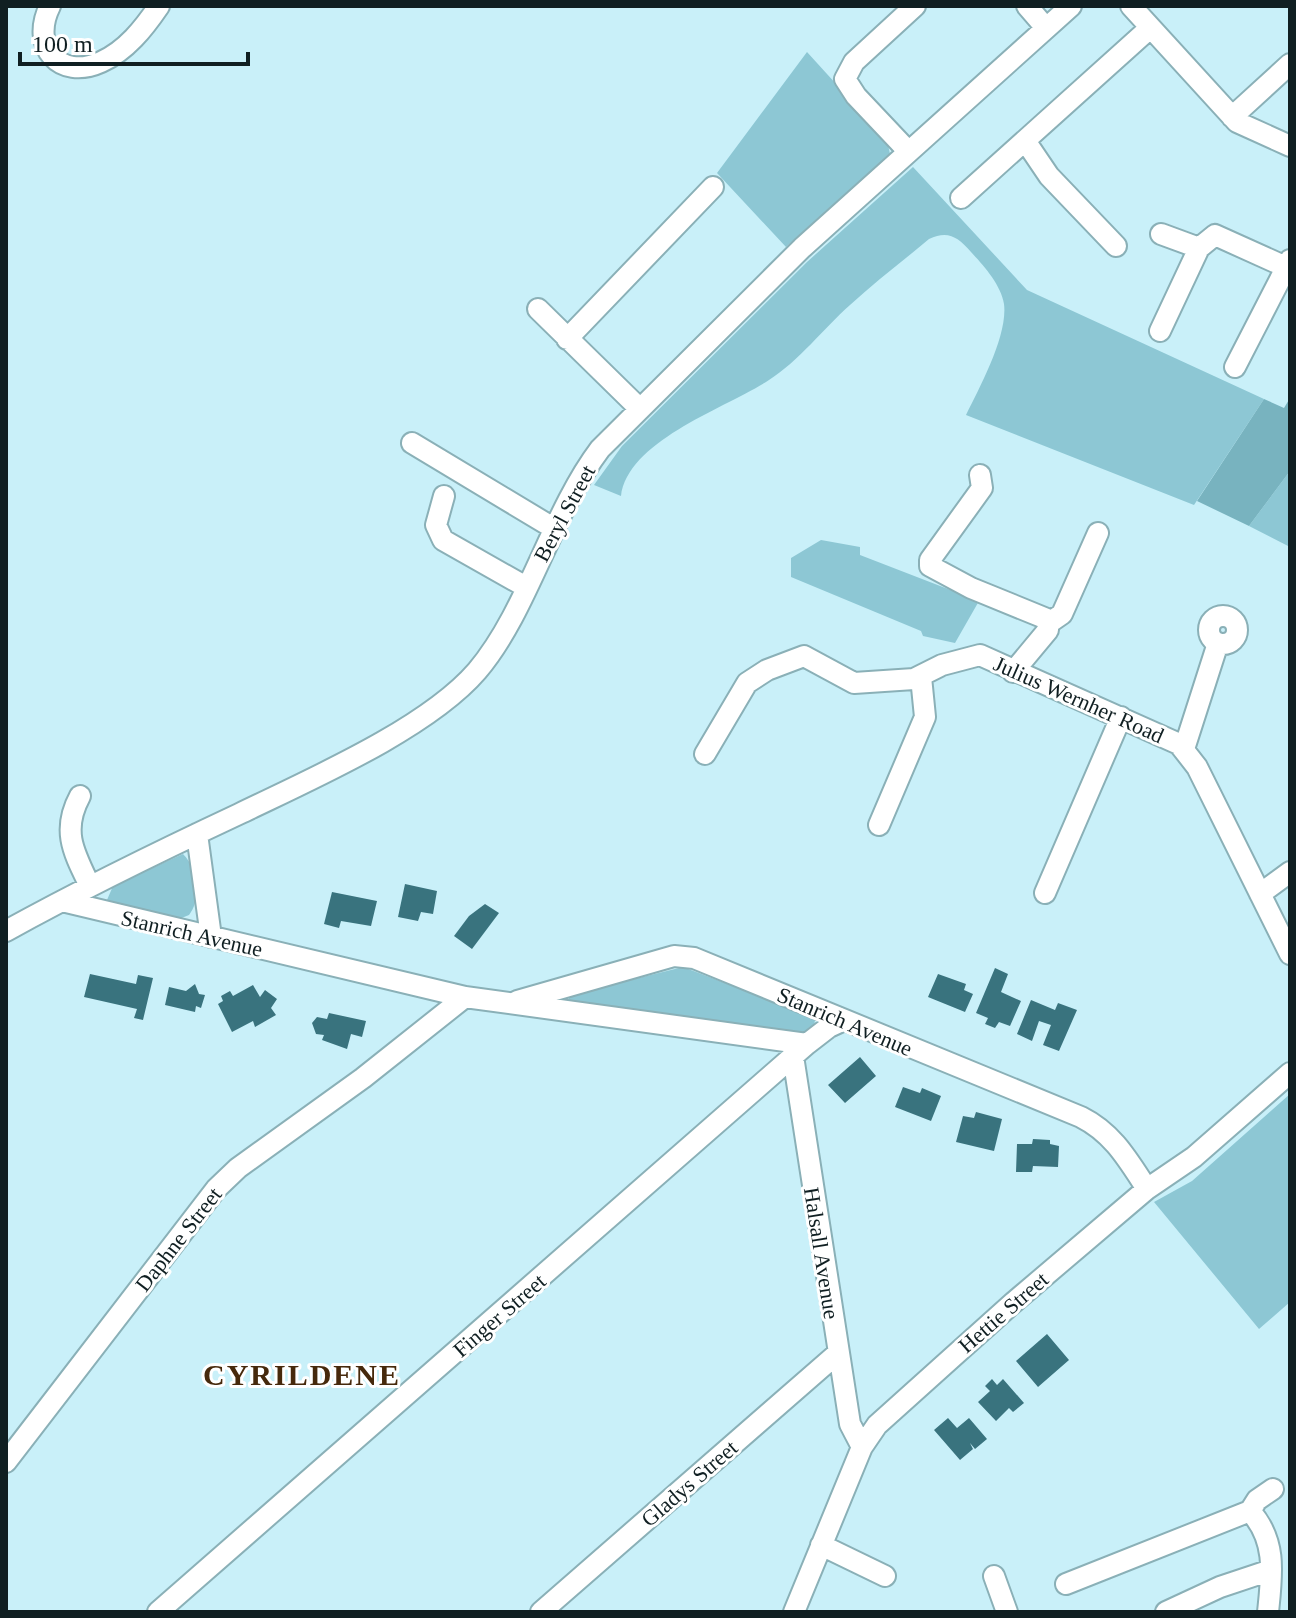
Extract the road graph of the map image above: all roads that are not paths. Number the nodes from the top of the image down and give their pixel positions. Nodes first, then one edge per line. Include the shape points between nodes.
1 (50, 6) edge
2 (159, 6) edge
3 (915, 6) edge
4 (1027, 6) edge
5 (1071, 6) edge
6 (1131, 6) edge
7 (1046, 28) junction
8 (1150, 28) junction
9 (1290, 64) edge
10 (1232, 117) junction
11 (1026, 142) junction
12 (1290, 146) edge
13 (908, 151) junction
14 (713, 187) dead end
15 (961, 198) dead end
16 (1161, 234) dead end
17 (1116, 246) dead end
18 (1199, 248) junction
19 (1288, 263) edge
20 (538, 309) dead end
21 (1160, 331) dead end
22 (567, 339) junction
23 (1235, 367) dead end
24 (639, 408) junction
25 (412, 443) dead end
26 (980, 475) dead end
27 (444, 496) dead end
28 (555, 529) junction
29 (1098, 533) dead end
30 (526, 587) junction
31 (1049, 623) junction
32 (1218, 643) dead end
33 (1013, 672) junction
34 (921, 677) junction
35 (1121, 717) junction
36 (1184, 749) junction
37 (705, 754) dead end
38 (80, 796) dead end
39 (879, 825) dead end
40 (197, 834) junction
41 (1290, 872) edge
42 (90, 886) junction
43 (1045, 893) dead end
44 (1260, 894) junction
45 (62, 901) junction
46 (6, 931) edge
47 (211, 937) junction
48 (1290, 954) edge
49 (465, 997) junction
50 (510, 1003) junction
51 (842, 1021) junction
52 (800, 1050) junction
53 (1290, 1073) edge
54 (1147, 1189) junction
55 (838, 1353) junction
56 (862, 1447) junction
57 (6, 1462) edge
58 (1276, 1490) edge
59 (1250, 1511) junction
60 (821, 1545) junction
61 (1271, 1570) junction
62 (885, 1576) dead end
63 (994, 1576) dead end
64 (1066, 1584) dead end
65 (158, 1612) edge
66 (541, 1612) edge
67 (794, 1612) edge
68 (1007, 1612) edge
69 (1166, 1612) edge
70 (1268, 1612) edge

1 - 2 street via 40,31 42,40 57,59 75,68 119,51
3 - 13 street via 854,62 845,79
4 - 7 street
5 - 7 street, Beryl Street
6 - 8 street
7 - 13 street, Beryl Street
8 - 10 street
8 - 11 street
9 - 10 street
10 - 12 street
11 - 15 street
11 - 17 street via 1058,186
13 - 24 street, Beryl Street
14 - 22 street
16 - 18 street
18 - 19 street via 1215,235
18 - 21 street
19 - 23 street
20 - 22 street
22 - 24 street
24 - 28 street, Beryl Street via 592,460
25 - 28 street
26 - 31 street via 982,488 930,566
27 - 30 street via 436,525 443,540
28 - 30 street, Beryl Street
29 - 31 street via 1062,614
30 - 40 street, Beryl Street via 487,659 442,703 342,764
31 - 33 street
32 - 36 street
33 - 34 street, Julius Wernher Road via 976,654
33 - 35 street, Julius Wernher Road
34 - 37 street, Julius Wernher Road via 854,683 814,659 798,656 747,683
34 - 39 street via 926,713
35 - 36 street, Julius Wernher Road
35 - 43 street
36 - 44 street, Julius Wernher Road
38 - 42 street via 68,831
40 - 42 street, Beryl Street
40 - 47 street
41 - 44 street
42 - 45 street, Beryl Street
44 - 48 street, Julius Wernher Road
45 - 46 street, Beryl Street
45 - 47 street, Stanrich Avenue
47 - 49 street, Stanrich Avenue
49 - 50 street, Stanrich Avenue
49 - 57 street, Daphne Street via 216,1189
50 - 51 street, Stanrich Avenue via 682,956
50 - 52 street, Stanrich Avenue
51 - 52 street, Finger Street
51 - 54 street, Stanrich Avenue via 1090,1121 1118,1145
52 - 55 street, Halsall Avenue
52 - 65 street, Finger Street
53 - 54 street, Hettie Street via 1194,1157
54 - 56 street, Hettie Street via 889,1412
55 - 56 street, Halsall Avenue via 850,1424
55 - 66 street, Gladys Street
56 - 60 street, Hettie Street
58 - 59 street via 1257,1500
59 - 61 street via 1270,1543
59 - 64 street
60 - 62 street
60 - 67 street, Hettie Street
61 - 69 street
61 - 70 street
63 - 68 street

